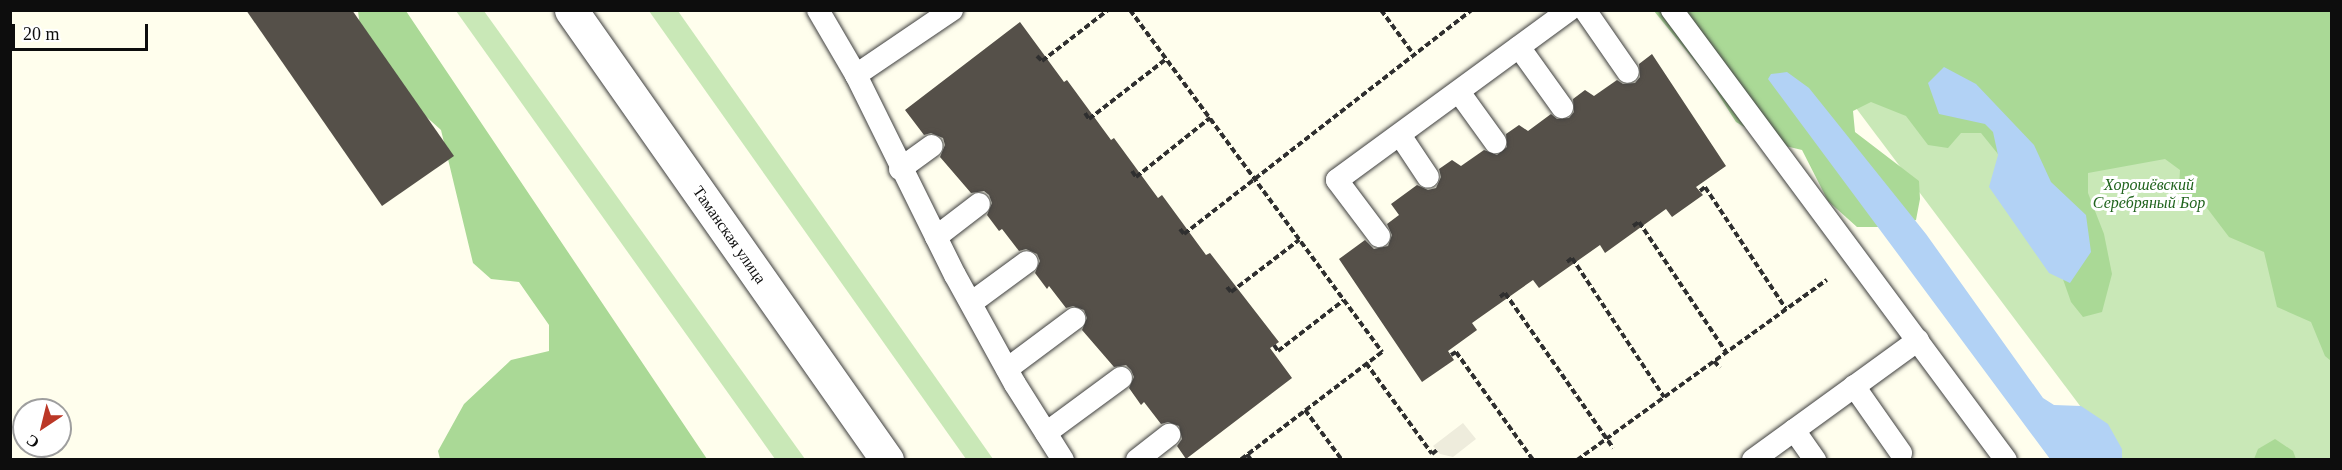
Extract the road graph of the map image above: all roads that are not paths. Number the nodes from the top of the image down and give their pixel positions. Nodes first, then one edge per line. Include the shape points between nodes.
1 (571, 10) edge
2 (818, 10) edge
3 (942, 10) edge
4 (952, 10) edge
5 (1569, 10) edge
6 (1585, 10) edge
7 (1672, 10) edge
8 (927, 28) junction
9 (1519, 47) junction
10 (1628, 72) dead end
11 (856, 75) junction
12 (1459, 92) junction
13 (1562, 107) dead end
14 (1400, 135) junction
15 (1495, 142) dead end
16 (932, 146) dead end
17 (900, 169) junction
18 (1428, 177) dead end
19 (979, 204) dead end
20 (1379, 236) dead end
21 (936, 237) junction
22 (1027, 262) dead end
23 (971, 303) junction
24 (1074, 320) dead end
25 (1918, 340) junction
26 (1007, 369) junction
27 (1121, 378) dead end
28 (1854, 386) junction
29 (1794, 430) junction
30 (1046, 433) junction
31 (1169, 435) dead end
32 (1901, 453) dead end
33 (887, 459) edge
34 (1063, 459) edge
35 (1137, 459) edge
36 (1754, 459) edge
37 (1815, 459) edge
38 (2006, 459) edge

1 - 33 street, Таманская улица
2 - 11 lane
3 - 8 lane
4 - 8 lane
5 - 9 lane
6 - 10 lane
7 - 25 lane
8 - 11 lane
9 - 12 lane
9 - 13 lane
11 - 17 lane
12 - 14 lane
12 - 15 lane
14 - 18 lane
14 - 20 lane via 1337,180
16 - 17 lane
17 - 21 lane
19 - 21 lane
21 - 23 lane
22 - 23 lane
23 - 26 lane
24 - 26 lane
25 - 28 lane
25 - 38 lane
26 - 30 lane
27 - 30 lane
28 - 29 lane
28 - 32 lane
29 - 36 lane
29 - 37 lane
30 - 34 lane
31 - 35 lane

